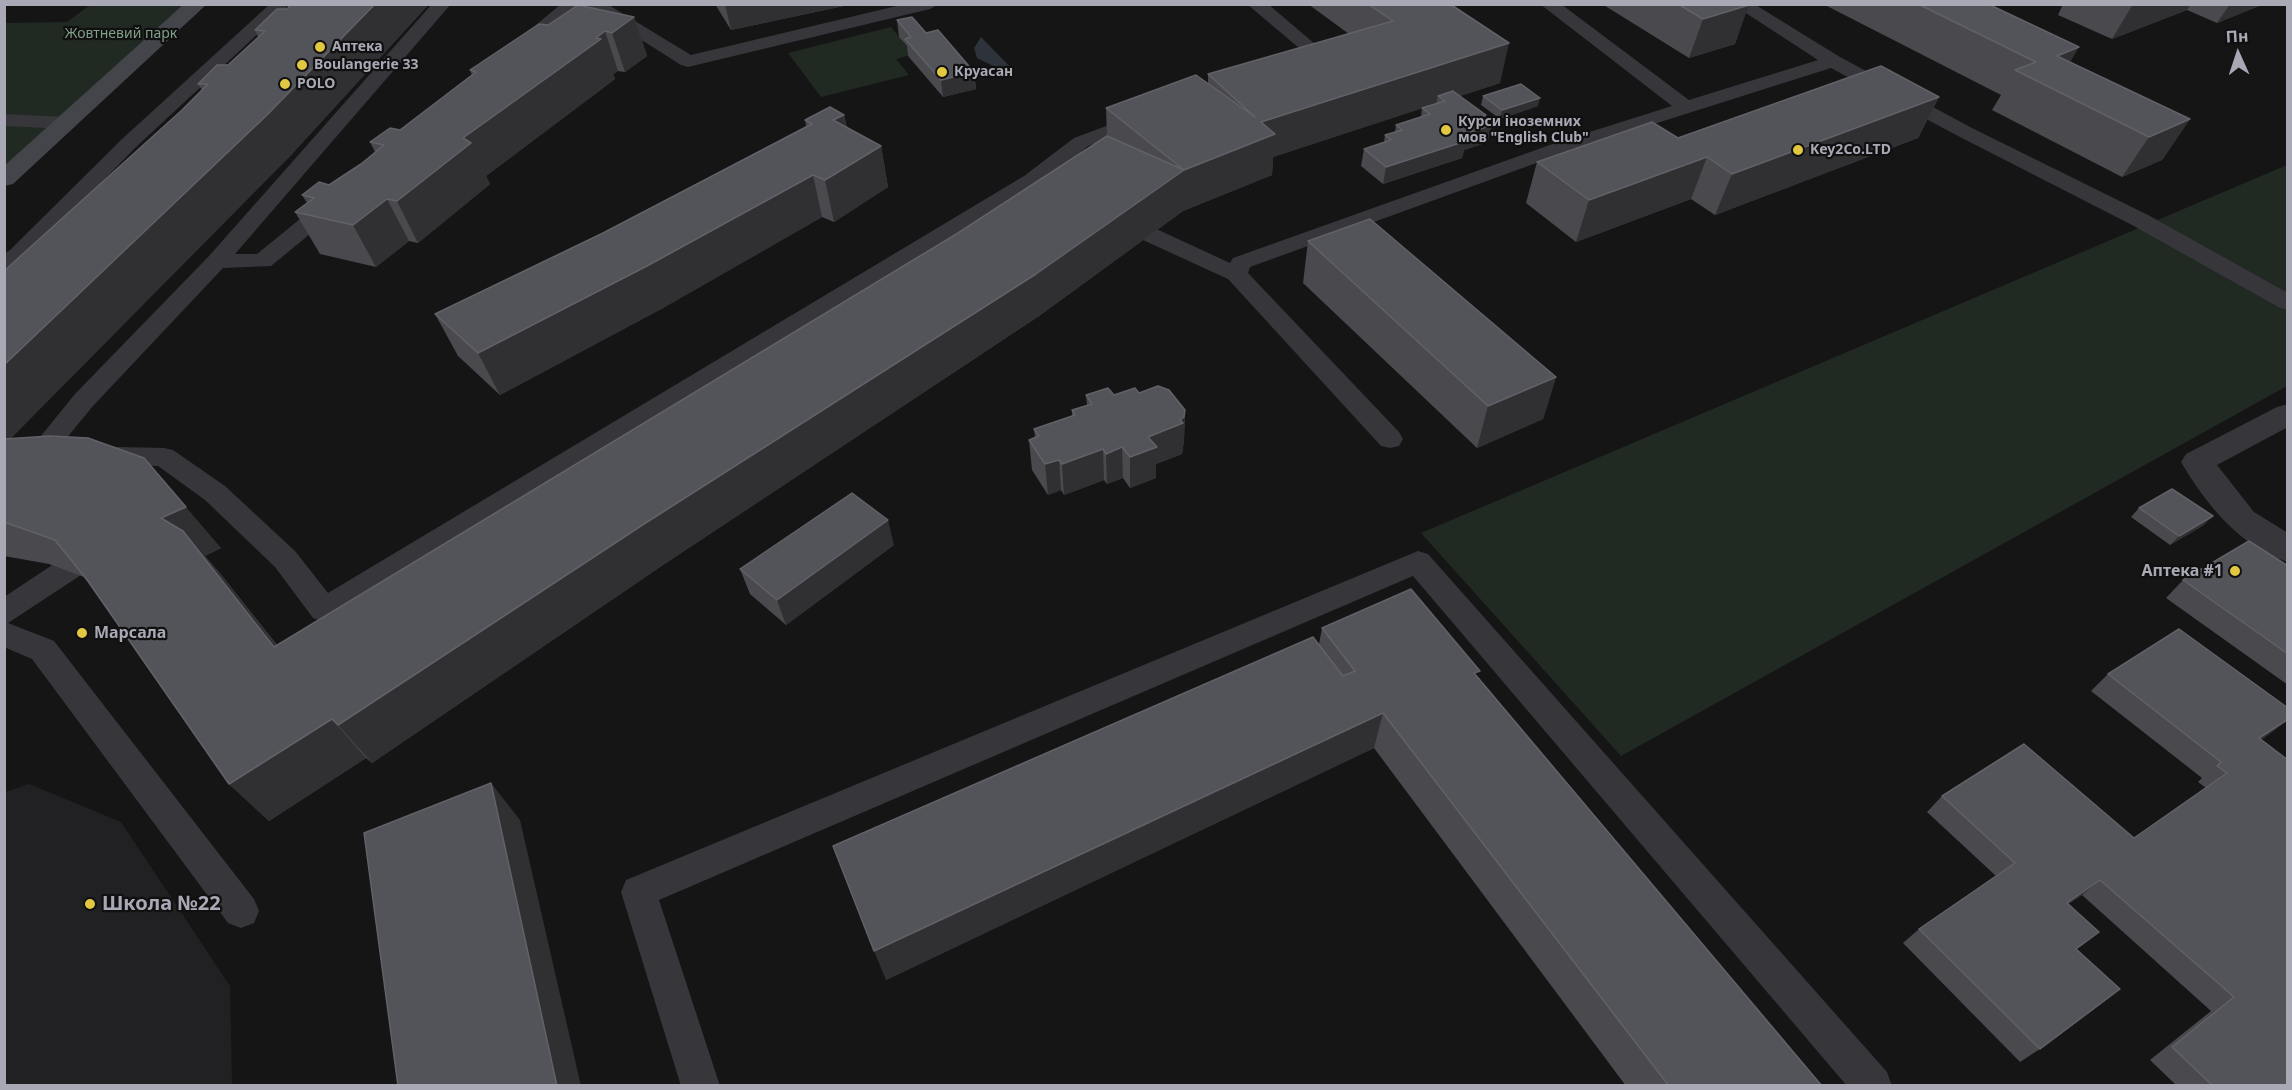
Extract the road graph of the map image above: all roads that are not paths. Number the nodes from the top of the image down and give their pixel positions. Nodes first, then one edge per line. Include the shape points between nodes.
1 (197, 4) edge
2 (281, 4) edge
3 (442, 4) edge
4 (572, 4) edge
5 (594, 4) edge
6 (930, 4) edge
7 (1256, 4) edge
8 (1550, 4) edge
9 (1741, 4) edge
10 (1833, 61) junction
11 (500, 65) edge
12 (1277, 69) edge
13 (1687, 108) junction
14 (1164, 111) edge
15 (4, 120) edge
16 (66, 123) junction
17 (4, 179) edge
18 (1032, 181) junction
19 (354, 186) edge
20 (1054, 191) edge
21 (1096, 211) edge
22 (4, 261) edge
23 (218, 261) junction
24 (1236, 274) junction
25 (2288, 303) edge
26 (2288, 414) edge
27 (1390, 439) dead end
28 (121, 534) edge
29 (2288, 550) edge
30 (4, 613) edge
31 (4, 634) edge
32 (241, 911) dead end
33 (701, 1086) edge
34 (1873, 1086) edge

1 - 16 street
2 - 22 lane via 128,144 17,256
3 - 23 lane
4 - 11 lane
5 - 6 lane via 688,61
7 - 12 lane via 1320,56
8 - 13 lane
9 - 10 lane
10 - 13 lane
10 - 25 lane via 2140,220
13 - 24 lane via 1241,262
14 - 18 lane via 1081,142
15 - 16 lane
16 - 17 street
18 - 20 lane
18 - 23 lane via 324,610 285,560 215,493 189,488 164,457 68,455 49,442 84,400
19 - 23 lane via 263,261
21 - 24 lane
24 - 27 lane
26 - 29 street via 2197,462 2243,521
28 - 30 lane
31 - 32 lane via 43,650
33 - 34 lane via 639,892 1418,562

